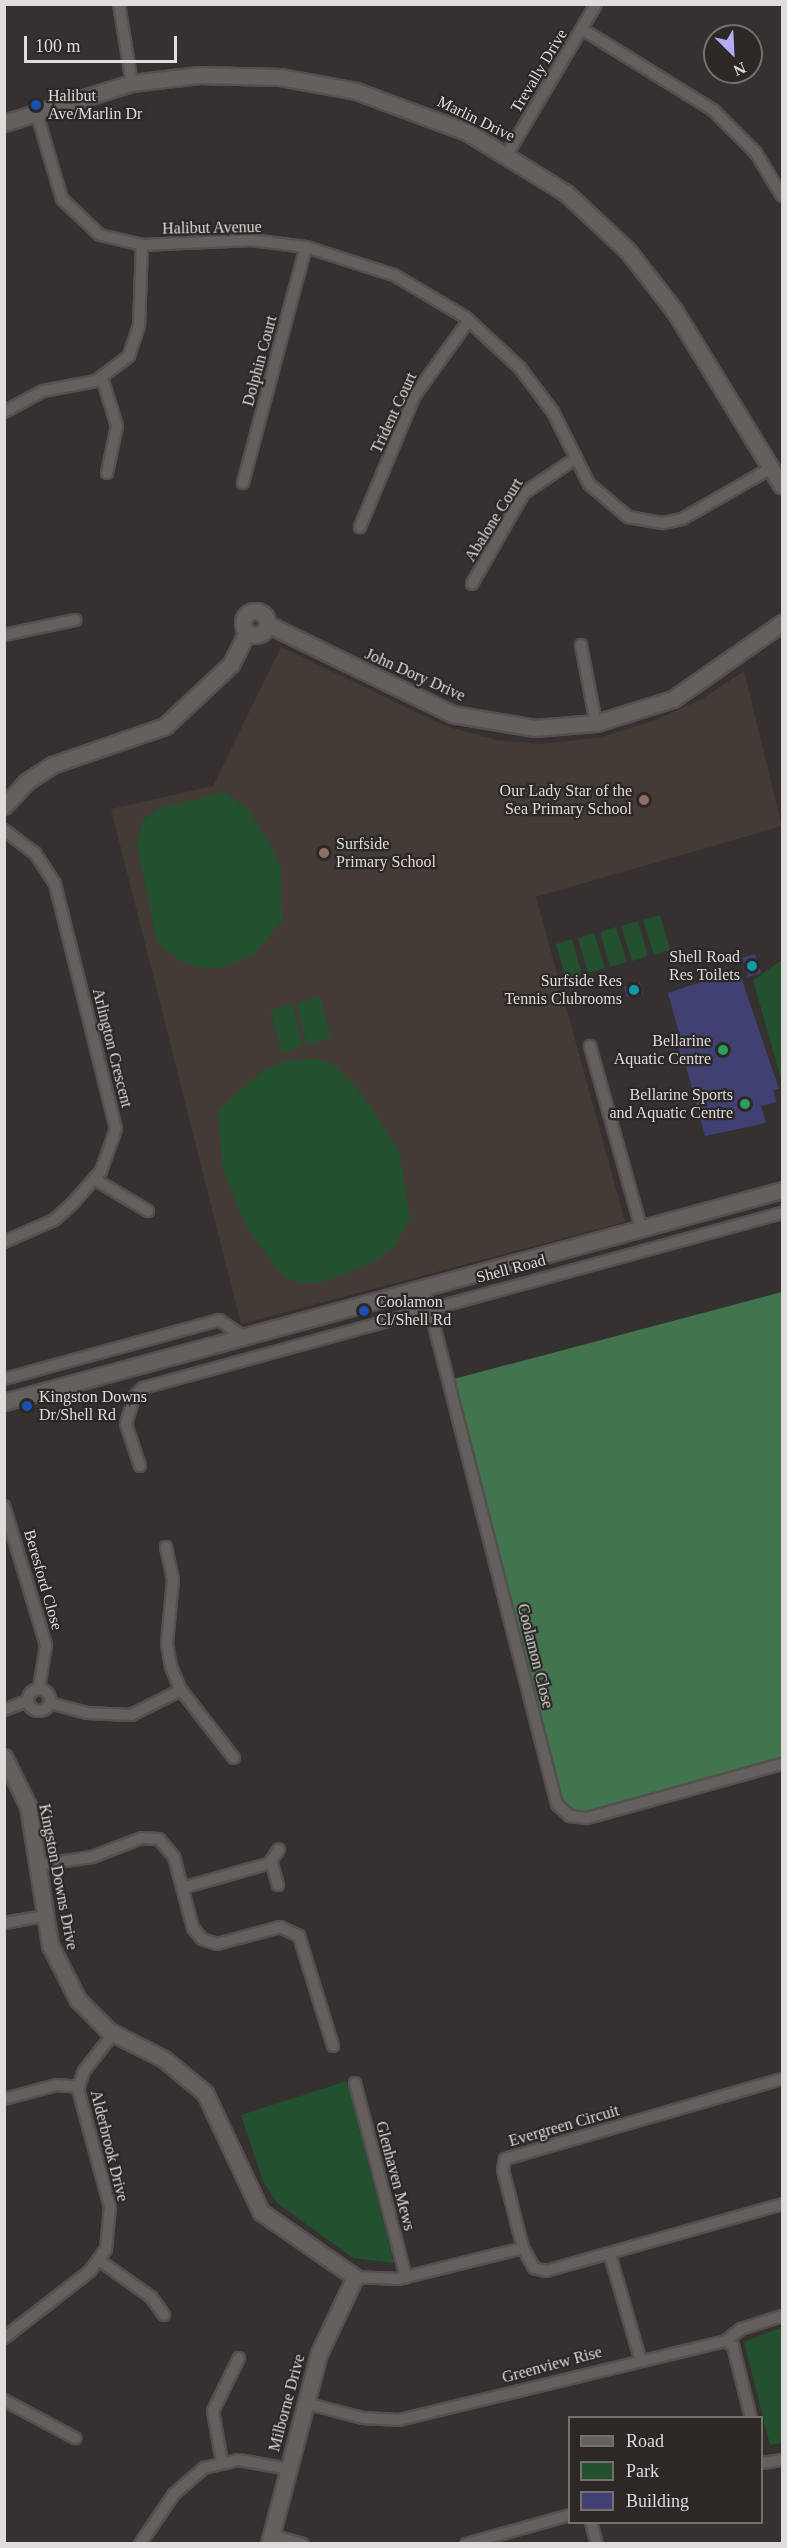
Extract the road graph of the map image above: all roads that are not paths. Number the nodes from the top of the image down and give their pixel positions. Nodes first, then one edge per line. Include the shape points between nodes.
1 (119, 4) edge
2 (596, 4) edge
3 (582, 29) junction
4 (132, 83) junction
5 (36, 111) junction
6 (4, 123) edge
7 (508, 153) junction
8 (783, 170) edge
9 (771, 177) junction
10 (783, 196) edge
11 (142, 245) junction
12 (306, 247) junction
13 (469, 320) junction
14 (102, 378) junction
15 (4, 411) edge
16 (576, 458) junction
17 (771, 468) junction
18 (107, 473) dead end
19 (243, 483) dead end
20 (783, 486) edge
21 (360, 527) dead end
22 (472, 584) dead end
23 (75, 620) dead end
24 (783, 623) edge
25 (4, 635) edge
26 (581, 645) dead end
27 (596, 723) junction
28 (4, 806) edge
29 (4, 830) edge
30 (590, 1046) dead end
31 (94, 1179) junction
32 (783, 1190) edge
33 (148, 1211) dead end
34 (783, 1213) edge
35 (641, 1228) junction
36 (4, 1242) edge
37 (424, 1286) junction
38 (431, 1309) junction
39 (237, 1339) junction
40 (234, 1361) junction
41 (4, 1379) edge
42 (4, 1402) edge
43 (140, 1466) dead end
44 (5, 1513) edge
45 (166, 1547) dead end
46 (39, 1688) junction
47 (181, 1690) junction
48 (27, 1701) junction
49 (50, 1703) junction
50 (4, 1710) edge
51 (4, 1757) edge
52 (234, 1758) dead end
53 (783, 1764) edge
54 (279, 1849) dead end
55 (271, 1863) junction
56 (38, 1864) junction
57 (278, 1885) dead end
58 (182, 1888) junction
59 (45, 1916) junction
60 (4, 1923) edge
61 (113, 2034) junction
62 (333, 2046) dead end
63 (783, 2079) edge
64 (355, 2083) dead end
65 (78, 2087) junction
66 (4, 2099) edge
67 (783, 2204) edge
68 (523, 2248) junction
69 (610, 2255) junction
70 (100, 2261) junction
71 (355, 2277) junction
72 (406, 2277) junction
73 (164, 2315) dead end
74 (783, 2316) edge
75 (4, 2338) edge
76 (726, 2341) junction
77 (239, 2358) dead end
78 (640, 2358) junction
79 (4, 2400) edge
80 (306, 2403) junction
81 (750, 2416) edge
82 (75, 2438) dead end
83 (783, 2460) edge
84 (222, 2462) junction
85 (763, 2462) edge
86 (288, 2469) junction
87 (568, 2516) edge
88 (591, 2524) edge
89 (270, 2539) edge
90 (140, 2544) edge
91 (303, 2544) edge
92 (466, 2544) edge
93 (597, 2544) edge

1 - 4 street
2 - 3 street, Trevally Drive
3 - 7 street, Trevally Drive
3 - 9 street via 713,110
4 - 5 street, Marlin Drive
4 - 7 street, Marlin Drive via 199,75 280,77 356,91 419,111
5 - 6 street, Marlin Drive
5 - 11 street, Halibut Avenue via 55,183 71,212 100,235
7 - 17 street, Marlin Drive via 566,193 652,278
8 - 9 street
9 - 10 street
11 - 12 street, Halibut Avenue via 250,240
11 - 14 street via 136,343
12 - 13 street, Halibut Avenue via 394,275
12 - 19 street, Dolphin Court
13 - 16 street, Halibut Avenue via 520,368 553,412
13 - 21 street, Trident Court via 415,395
14 - 15 street via 42,390
14 - 18 street via 117,426
16 - 17 street, Halibut Avenue via 588,484 611,508 663,523 699,511
16 - 22 street, Abalone Court via 524,493
17 - 20 street, Marlin Drive
23 - 25 street
24 - 27 street, John Dory Drive via 673,699
26 - 27 street
27 - 28 street, John Dory Drive via 535,728 452,714 267,624 261,633 247,632 231,664 165,726 52,765 26,782
29 - 31 street, Arlington Crescent via 35,853 61,905 116,1129
30 - 35 street
31 - 33 street
31 - 36 street, Arlington Crescent via 54,1220
32 - 35 street, Shell Road
34 - 38 street, Shell Road
35 - 37 street, Shell Road
37 - 38 street, Coolamon Close
37 - 39 street, Shell Road
38 - 40 street, Shell Road
38 - 53 street, Coolamon Close via 557,1804 570,1816 588,1818
39 - 40 street
39 - 41 street via 219,1320
39 - 42 street, Shell Road
40 - 43 street, Shell Road via 143,1388 134,1398 126,1424
44 - 46 street, Beresford Close via 46,1645
45 - 47 street via 173,1579 168,1656
46 - 48 street
46 - 49 street via 47,1692
47 - 49 street via 131,1715 87,1713
47 - 52 street
48 - 49 street via 40,1711
48 - 50 street
51 - 56 street, Kingston Downs Drive via 28,1806
54 - 55 street
55 - 57 street
55 - 58 street
56 - 58 street via 92,1857 152,1837 171,1850
56 - 59 street, Kingston Downs Drive
58 - 62 street via 193,1928 209,1942 280,1927 299,1936
59 - 60 street
59 - 61 street, Kingston Downs Drive via 60,1971 78,2000
61 - 65 street, Alderbrook Drive via 84,2071
61 - 71 street, Kingston Downs Drive via 164,2059 206,2093 261,2212
63 - 68 street, Evergreen Circuit via 505,2159
64 - 72 street, Glenhaven Mews
65 - 66 street via 57,2085
65 - 70 street, Alderbrook Drive via 110,2207 110,2235
67 - 69 street, Evergreen Circuit
68 - 69 street, Evergreen Circuit via 534,2268 546,2271
68 - 72 street
69 - 78 street
70 - 73 street via 151,2297
70 - 75 street
71 - 72 street
71 - 80 street, Milborne Drive via 319,2352
74 - 76 street, Greenview Rise via 741,2329
76 - 78 street, Greenview Rise
76 - 81 street via 733,2346
77 - 84 street via 213,2411
78 - 80 street, Greenview Rise via 399,2420 363,2418
79 - 82 street
80 - 86 street, Milborne Drive
83 - 85 street
84 - 86 street via 254,2461
84 - 90 street via 187,2480
86 - 89 street, Milborne Drive
87 - 92 street
88 - 93 street
89 - 91 street

